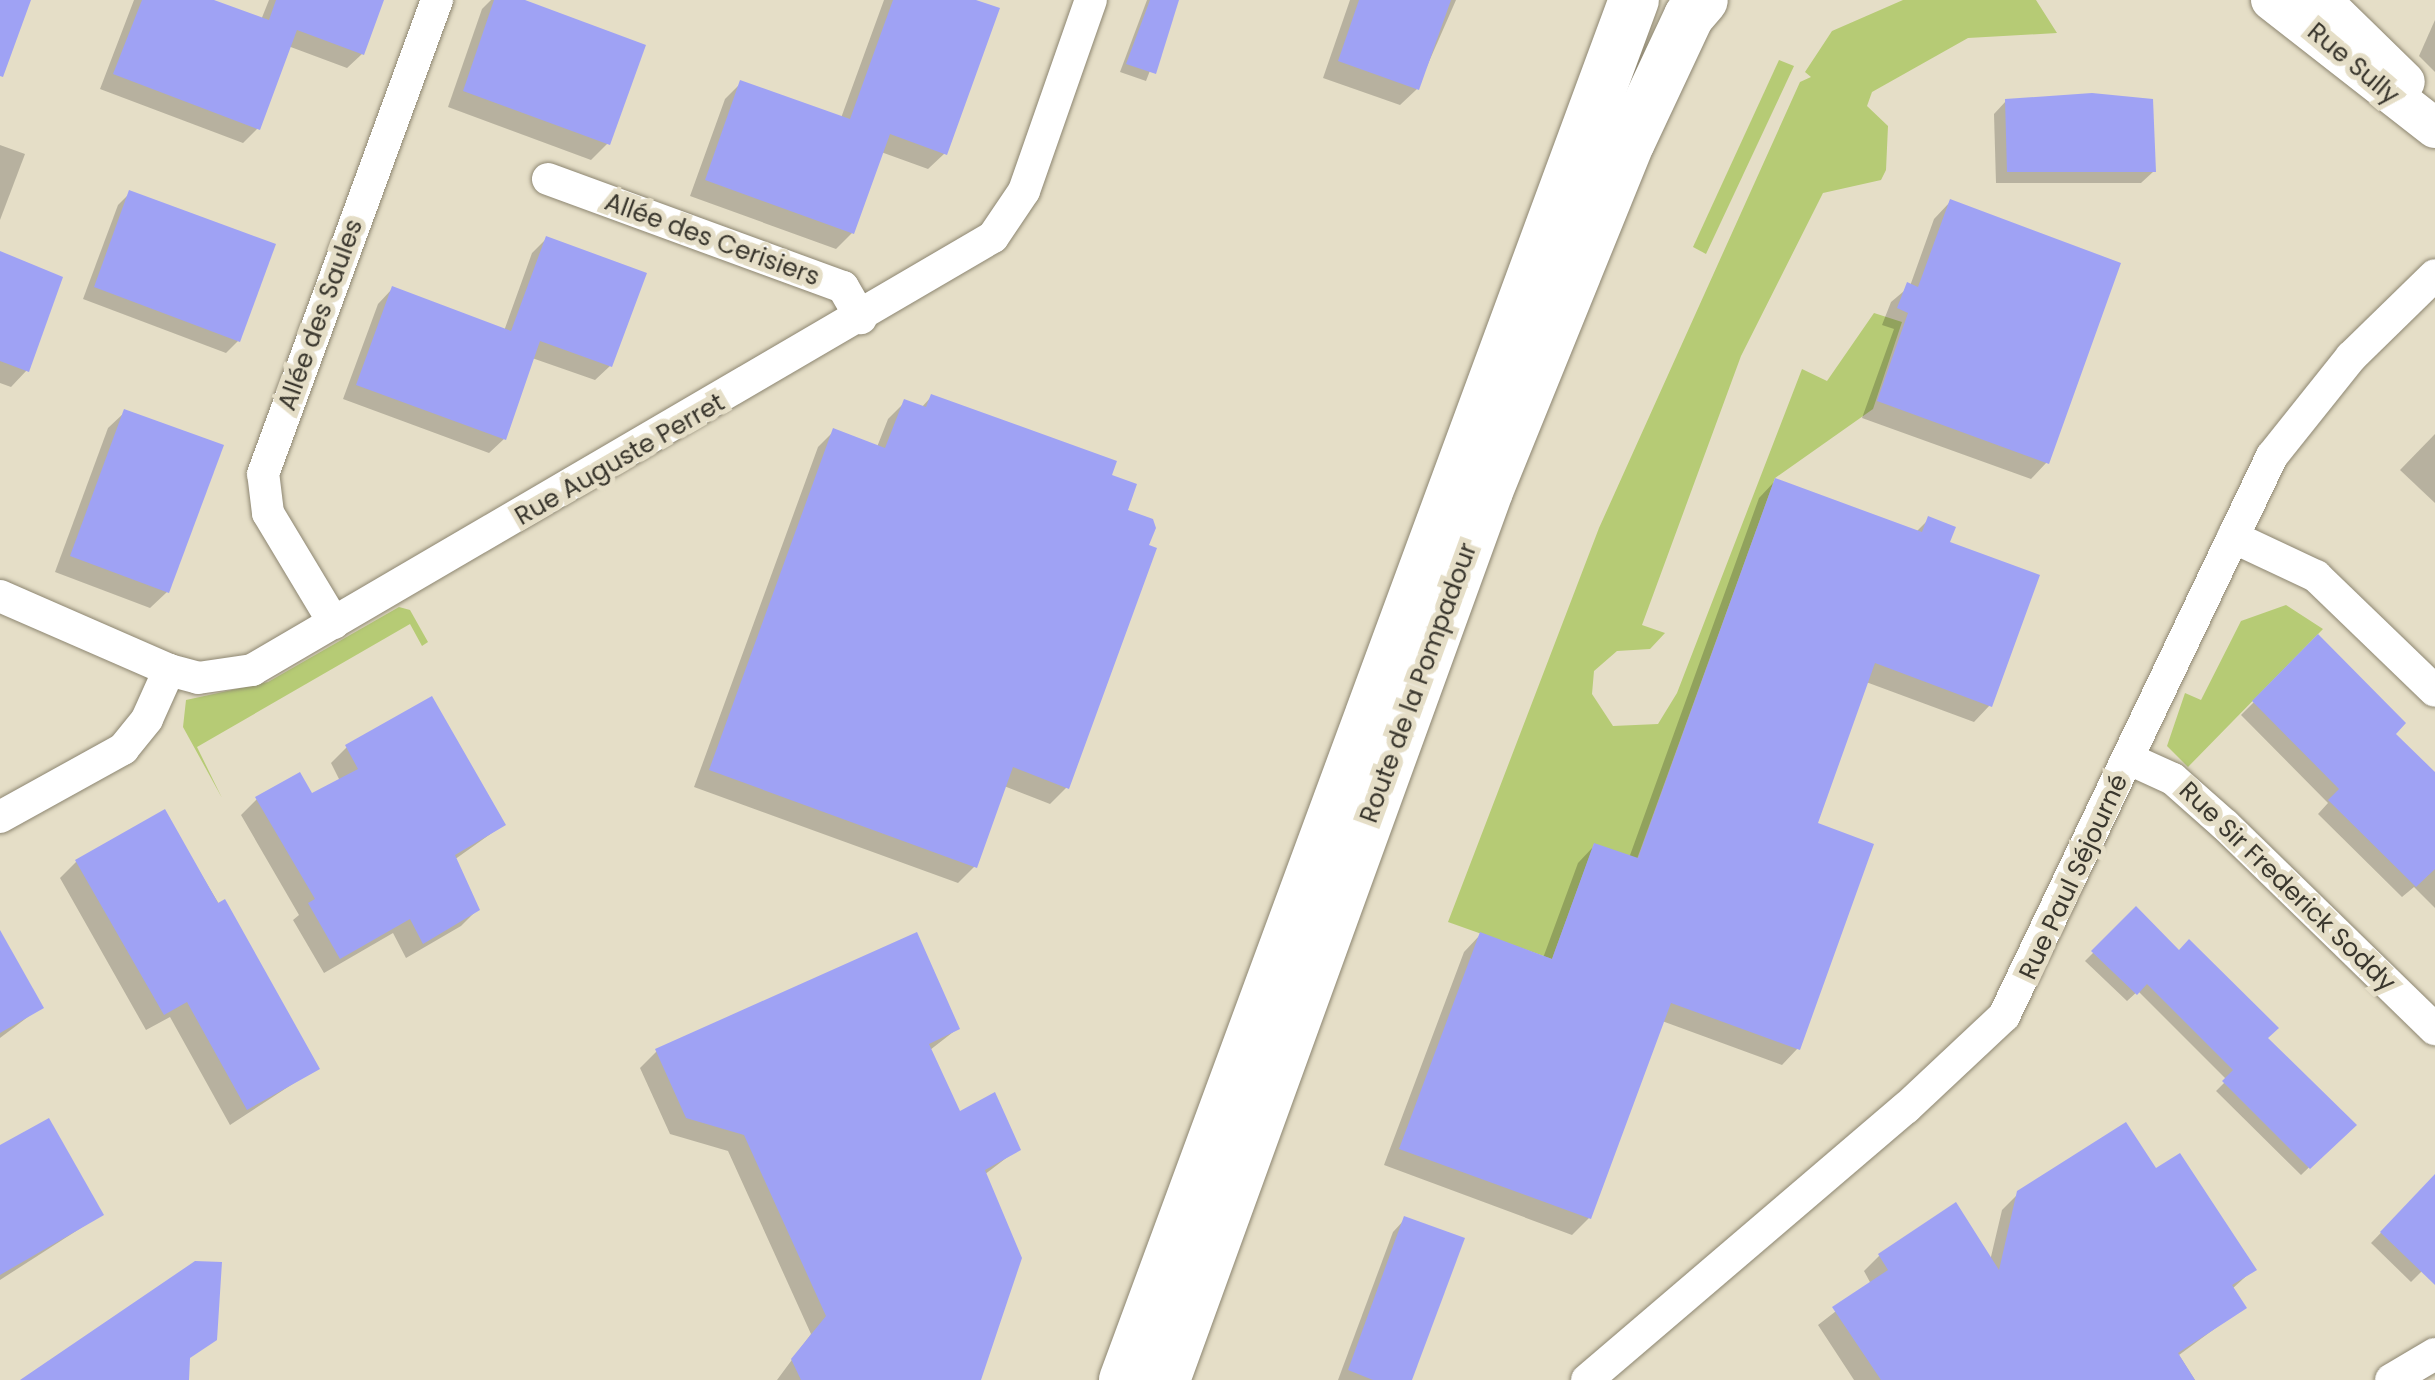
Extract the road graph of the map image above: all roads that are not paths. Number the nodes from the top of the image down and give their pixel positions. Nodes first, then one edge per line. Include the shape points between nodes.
1 (438, 0) edge
2 (1092, 0) edge
3 (1634, 0) edge
4 (1702, 0) edge
5 (2271, 0) edge
6 (2321, 0) edge
7 (2435, 128) edge
8 (548, 179) dead end
9 (2435, 274) edge
10 (861, 318) junction
11 (2233, 537) junction
12 (0, 596) edge
13 (334, 623) junction
14 (169, 670) junction
15 (2435, 692) edge
16 (2129, 759) junction
17 (0, 817) edge
18 (2435, 1028) edge
19 (2435, 1354) edge
20 (1142, 1367) edge
21 (1587, 1380) edge
22 (2391, 1380) edge

1 - 13 street, Allée des Saules via 263,474 268,513
2 - 10 street, Rue Auguste Perret via 1024,192 993,237
3 - 20 main road, Route de la Pompadour
4 - 20 main road, Route de la Pompadour via 1630,142
5 - 7 street, Rue Sully
6 - 7 street, Rue Sully via 2399,72
8 - 10 street, Allée des Cerisiers via 843,287
9 - 11 street, Rue Paul Séjourné via 2303,410
10 - 13 street, Rue Auguste Perret
11 - 15 street via 2316,576
11 - 16 street, Rue Paul Séjourné
12 - 14 street, Rue Auguste Perret
13 - 14 street, Rue Auguste Perret via 252,670 198,678
14 - 17 street via 147,718 122,749
16 - 18 street, Rue Sir Frederick Soddy via 2186,790
16 - 21 street, Rue Paul Séjourné via 2004,1016
19 - 22 street

